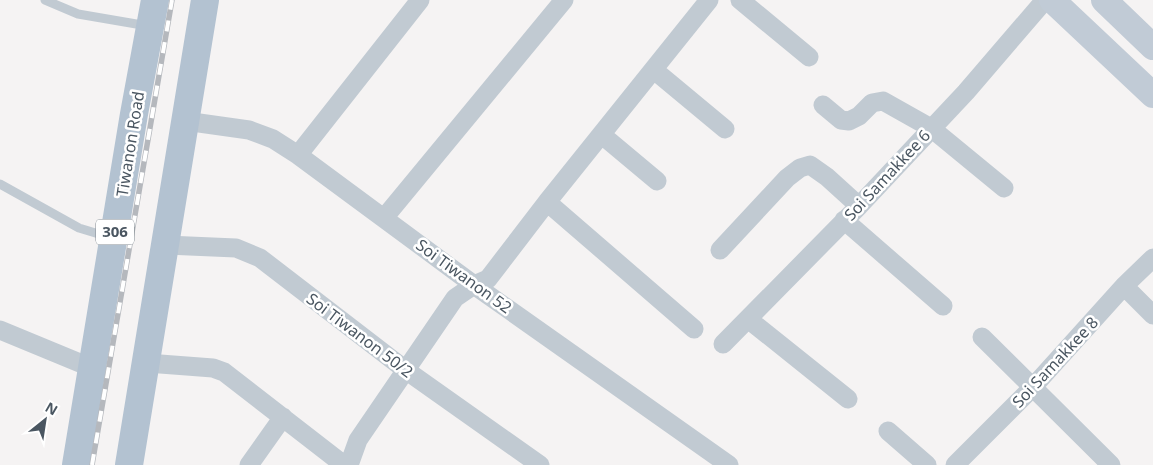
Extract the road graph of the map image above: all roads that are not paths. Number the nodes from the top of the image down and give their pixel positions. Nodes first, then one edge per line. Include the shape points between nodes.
1 (45, 0) edge
2 (155, 0) edge
3 (205, 0) edge
4 (420, 0) edge
5 (564, 0) edge
6 (709, 0) edge
7 (740, 0) edge
8 (1045, 0) edge
9 (1052, 0) edge
10 (1104, 0) edge
11 (150, 27) junction
12 (1153, 47) edge
13 (809, 57) dead end
14 (654, 70) junction
15 (1153, 95) edge
16 (824, 105) dead end
17 (185, 122) junction
18 (931, 128) junction
19 (724, 130) dead end
20 (602, 135) junction
21 (298, 155) junction
22 (657, 181) dead end
23 (0, 184) edge
24 (1004, 188) dead end
25 (547, 202) junction
26 (858, 206) junction
27 (384, 218) junction
28 (844, 220) junction
29 (114, 238) junction
30 (166, 245) junction
31 (720, 250) dead end
32 (1153, 258) edge
33 (474, 285) junction
34 (1124, 286) junction
35 (943, 306) dead end
36 (1153, 315) edge
37 (748, 319) junction
38 (694, 329) dead end
39 (0, 330) edge
40 (982, 337) dead end
41 (723, 344) dead end
42 (146, 363) junction
43 (92, 368) junction
44 (407, 371) junction
45 (1032, 388) junction
46 (848, 400) dead end
47 (283, 417) junction
48 (888, 431) dead end
49 (76, 465) edge
50 (129, 465) edge
51 (249, 465) edge
52 (344, 465) edge
53 (349, 465) edge
54 (540, 465) edge
55 (729, 465) edge
56 (927, 465) edge
57 (955, 465) edge
58 (1111, 465) edge

1 - 11 lane via 78,14
2 - 11 main road, Tiwanon Road / 306
3 - 17 main road
4 - 21 street
5 - 27 street
6 - 14 street
7 - 13 street
8 - 18 street, Soi Samakkee 6
9 - 15 main road
10 - 12 main road
11 - 29 main road, Tiwanon Road / 306
14 - 19 street
14 - 20 street
16 - 18 street via 841,120 849,120 859,116 872,103 883,101
17 - 21 street, Soi Tiwanon 52 via 249,130 273,139
17 - 30 main road
18 - 24 street
18 - 26 street, Soi Samakkee 6
20 - 22 street
20 - 25 street
21 - 27 street, Soi Tiwanon 52
23 - 29 lane via 79,228
25 - 33 street via 488,279
25 - 38 street
26 - 28 street, Soi Samakkee 6
26 - 31 street via 810,165 800,168
27 - 33 street, Soi Tiwanon 52
28 - 35 street
28 - 37 street, Soi Samakkee 6
29 - 43 main road, Tiwanon Road / 306
30 - 42 main road
30 - 44 street, Soi Tiwanon 50/2 via 236,248 260,258
32 - 34 street, Soi Samakkee 8
33 - 44 street via 456,298
33 - 55 street, Soi Tiwanon 52
34 - 36 street
34 - 45 street, Soi Samakkee 8
37 - 41 street, Soi Samakkee 6
37 - 46 street
39 - 43 street
40 - 45 street
42 - 47 street via 213,368 224,372
42 - 50 main road
43 - 49 main road, Tiwanon Road / 306
44 - 53 street via 358,440
44 - 54 street, Soi Tiwanon 50/2
45 - 57 street, Soi Samakkee 8
45 - 58 street
47 - 51 street
47 - 52 street
48 - 56 street

